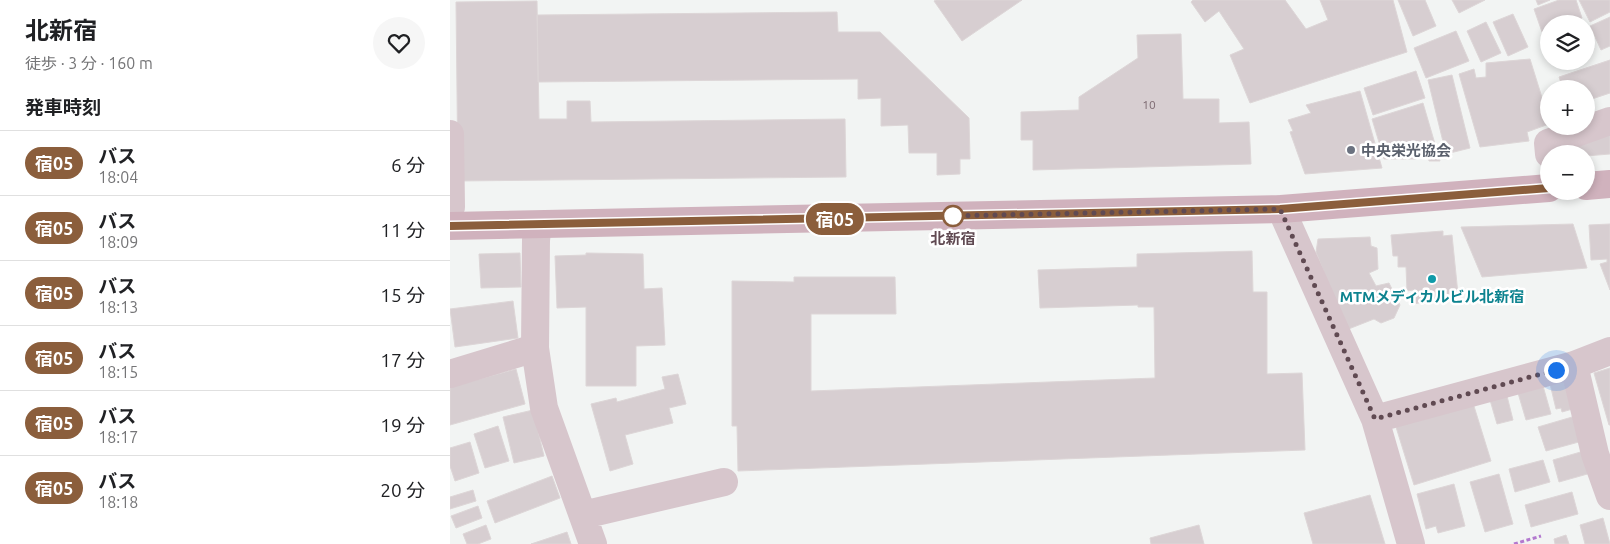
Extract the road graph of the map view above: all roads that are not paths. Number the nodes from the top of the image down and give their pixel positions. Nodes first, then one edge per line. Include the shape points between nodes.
1 (1610, 120) edge
2 (450, 134) edge
3 (1548, 145) edge
4 (1610, 184) edge
5 (1595, 185) edge
6 (1540, 189) edge
7 (451, 207) edge
8 (1280, 209) junction
9 (538, 225) junction
10 (450, 226) edge
11 (535, 348) junction
12 (1610, 352) edge
13 (1574, 365) junction
14 (450, 374) edge
15 (1375, 419) junction
16 (724, 482) dead end
17 (1610, 496) edge
18 (583, 515) junction
19 (593, 544) edge
20 (1410, 544) edge

1 - 3 street
2 - 7 street
4 - 5 main road
6 - 8 main road
8 - 9 main road
8 - 15 street
9 - 10 main road
9 - 11 street
11 - 14 street
11 - 18 street via 544,408
12 - 13 street
13 - 15 street
13 - 17 street
15 - 20 street
16 - 18 street
18 - 19 street

